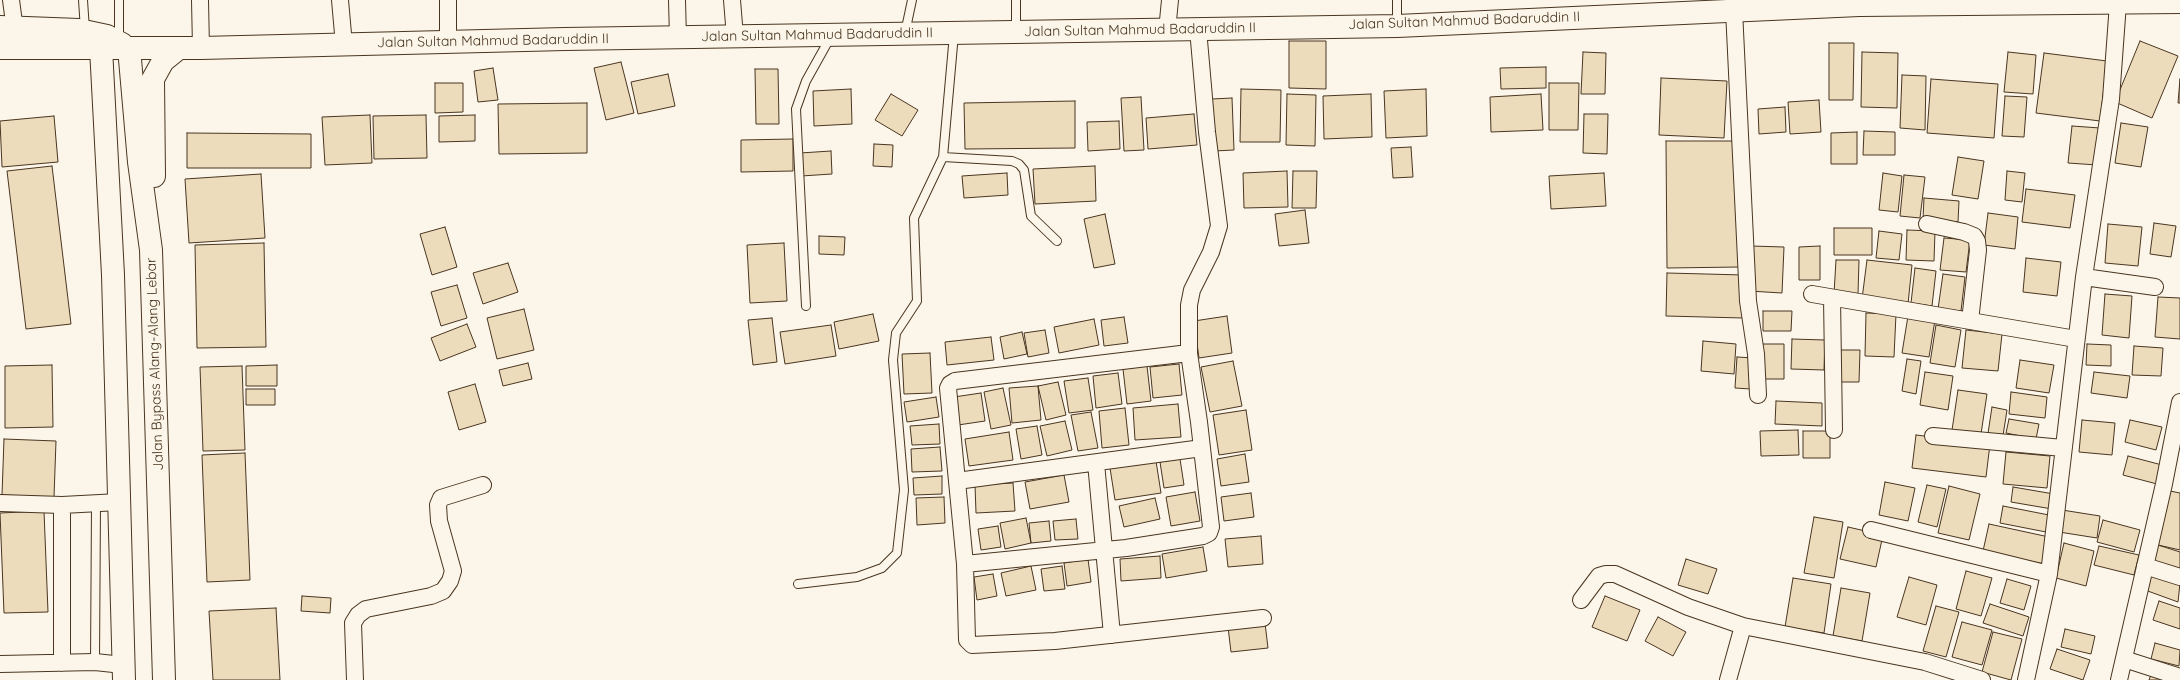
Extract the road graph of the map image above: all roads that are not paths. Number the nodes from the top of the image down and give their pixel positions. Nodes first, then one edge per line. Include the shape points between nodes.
1 (10, 0) edge
2 (83, 0) edge
3 (119, 0) edge
4 (200, 0) edge
5 (340, 0) edge
6 (448, 0) edge
7 (677, 0) edge
8 (732, 0) edge
9 (912, 0) edge
10 (1016, 0) edge
11 (1170, 0) edge
12 (1397, 0) edge
13 (2180, 2) edge
14 (1843, 3) edge
15 (1920, 3) edge
16 (2118, 3) junction
17 (1734, 10) junction
18 (1398, 26) junction
19 (7, 27) edge
20 (1198, 29) junction
21 (1167, 30) junction
22 (85, 31) junction
23 (1016, 33) junction
24 (905, 34) junction
25 (954, 34) junction
26 (832, 35) junction
27 (735, 37) junction
28 (678, 38) junction
29 (448, 43) junction
30 (344, 45) junction
31 (116, 46) junction
32 (180, 48) junction
33 (201, 48) junction
34 (8, 49) edge
35 (943, 157) junction
36 (146, 216) junction
37 (1927, 224) dead end
38 (1057, 240) dead end
39 (2084, 277) junction
40 (2155, 287) dead end
41 (1812, 294) dead end
42 (1832, 298) junction
43 (806, 306) dead end
44 (1970, 321) junction
45 (2076, 339) junction
46 (1189, 353) junction
47 (1758, 395) dead end
48 (2180, 402) edge
49 (1834, 430) dead end
50 (1933, 436) dead end
51 (1202, 448) junction
52 (2063, 448) junction
53 (1096, 463) junction
54 (957, 481) junction
55 (483, 484) dead end
56 (119, 502) junction
57 (0, 503) edge
58 (96, 504) junction
59 (62, 505) junction
60 (1871, 530) dead end
61 (1105, 550) junction
62 (965, 564) junction
63 (2145, 566) junction
64 (2049, 574) junction
65 (2180, 577) edge
66 (798, 584) dead end
67 (1581, 600) dead end
68 (1263, 618) dead end
69 (1743, 626) junction
70 (1112, 635) junction
71 (2124, 659) junction
72 (95, 662) junction
73 (62, 663) junction
74 (0, 664) edge
75 (123, 672) edge
76 (2180, 677) edge
77 (164, 680) edge
78 (355, 680) edge
79 (1728, 680) edge
80 (1982, 680) edge
81 (2026, 680) edge
82 (2119, 680) edge

1 - 19 street
2 - 22 lane
3 - 31 lane
4 - 33 street
5 - 30 street
6 - 29 street
7 - 28 street
8 - 27 street
9 - 24 lane
10 - 23 lane
11 - 21 street
12 - 18 lane
13 - 16 highway, Jalan Sultan Mahmud Badaruddin II
14 - 15 highway, Jalan Sultan Mahmud Badaruddin II
14 - 17 highway, Jalan Sultan Mahmud Badaruddin II
15 - 16 highway, Jalan Sultan Mahmud Badaruddin II
16 - 39 street via 2111,99
17 - 18 highway, Jalan Sultan Mahmud Badaruddin II
17 - 47 street via 1748,301 1756,354
18 - 20 highway, Jalan Sultan Mahmud Badaruddin II
19 - 22 highway
19 - 34 street
20 - 21 highway, Jalan Sultan Mahmud Badaruddin II
20 - 46 street via 1219,226 1211,252 1192,290 1189,305
21 - 23 highway, Jalan Sultan Mahmud Badaruddin II
22 - 31 highway via 107,36
23 - 25 highway, Jalan Sultan Mahmud Badaruddin II
24 - 25 highway, Jalan Sultan Mahmud Badaruddin II
24 - 26 highway, Jalan Sultan Mahmud Badaruddin II
25 - 35 lane
26 - 27 highway, Jalan Sultan Mahmud Badaruddin II
26 - 43 lane via 806,81 796,109
27 - 28 highway, Jalan Sultan Mahmud Badaruddin II
28 - 29 highway, Jalan Sultan Mahmud Badaruddin II
29 - 30 highway, Jalan Sultan Mahmud Badaruddin II
30 - 33 highway, Jalan Sultan Mahmud Badaruddin II
31 - 32 highway, Jalan Sultan Mahmud Badaruddin II
31 - 34 highway, Jalan Sultan Mahmud Badaruddin II
31 - 36 highway, Jalan Bypass Alang-Alang Lebar
31 - 56 highway via 113,274
32 - 33 highway, Jalan Sultan Mahmud Badaruddin II
32 - 36 highway via 163,61 153,79 154,193
35 - 38 lane via 1019,164 1024,170 1031,216
35 - 66 lane via 914,218 917,302 896,333 893,360 904,490 897,553 882,568 857,576
36 - 77 highway, Jalan Bypass Alang-Alang Lebar via 152,272
37 - 44 street via 1964,232 1974,236 1977,241
39 - 40 street
39 - 45 street
41 - 42 street
42 - 44 street
42 - 49 street
44 - 45 street
45 - 52 street
46 - 51 street
46 - 54 street via 955,381 950,384
48 - 63 street
50 - 52 street
51 - 53 street
51 - 61 street via 1211,527 1209,533
52 - 64 street
53 - 54 street
53 - 61 street
54 - 62 street
55 - 78 street via 441,498 438,505 439,521 453,571 450,582 443,591 431,596 366,609 358,615 353,623
56 - 58 street
56 - 75 highway
57 - 59 street
58 - 59 street
58 - 72 lane
59 - 73 street
60 - 64 street
61 - 62 street
61 - 70 street
62 - 70 street via 967,640 972,645
63 - 65 street
63 - 71 street
64 - 81 street
67 - 69 street via 1599,576 1615,574 1688,607
68 - 70 street
69 - 79 street
69 - 80 street via 1925,662
71 - 76 street
71 - 82 street
72 - 73 street
72 - 75 street
73 - 74 street

